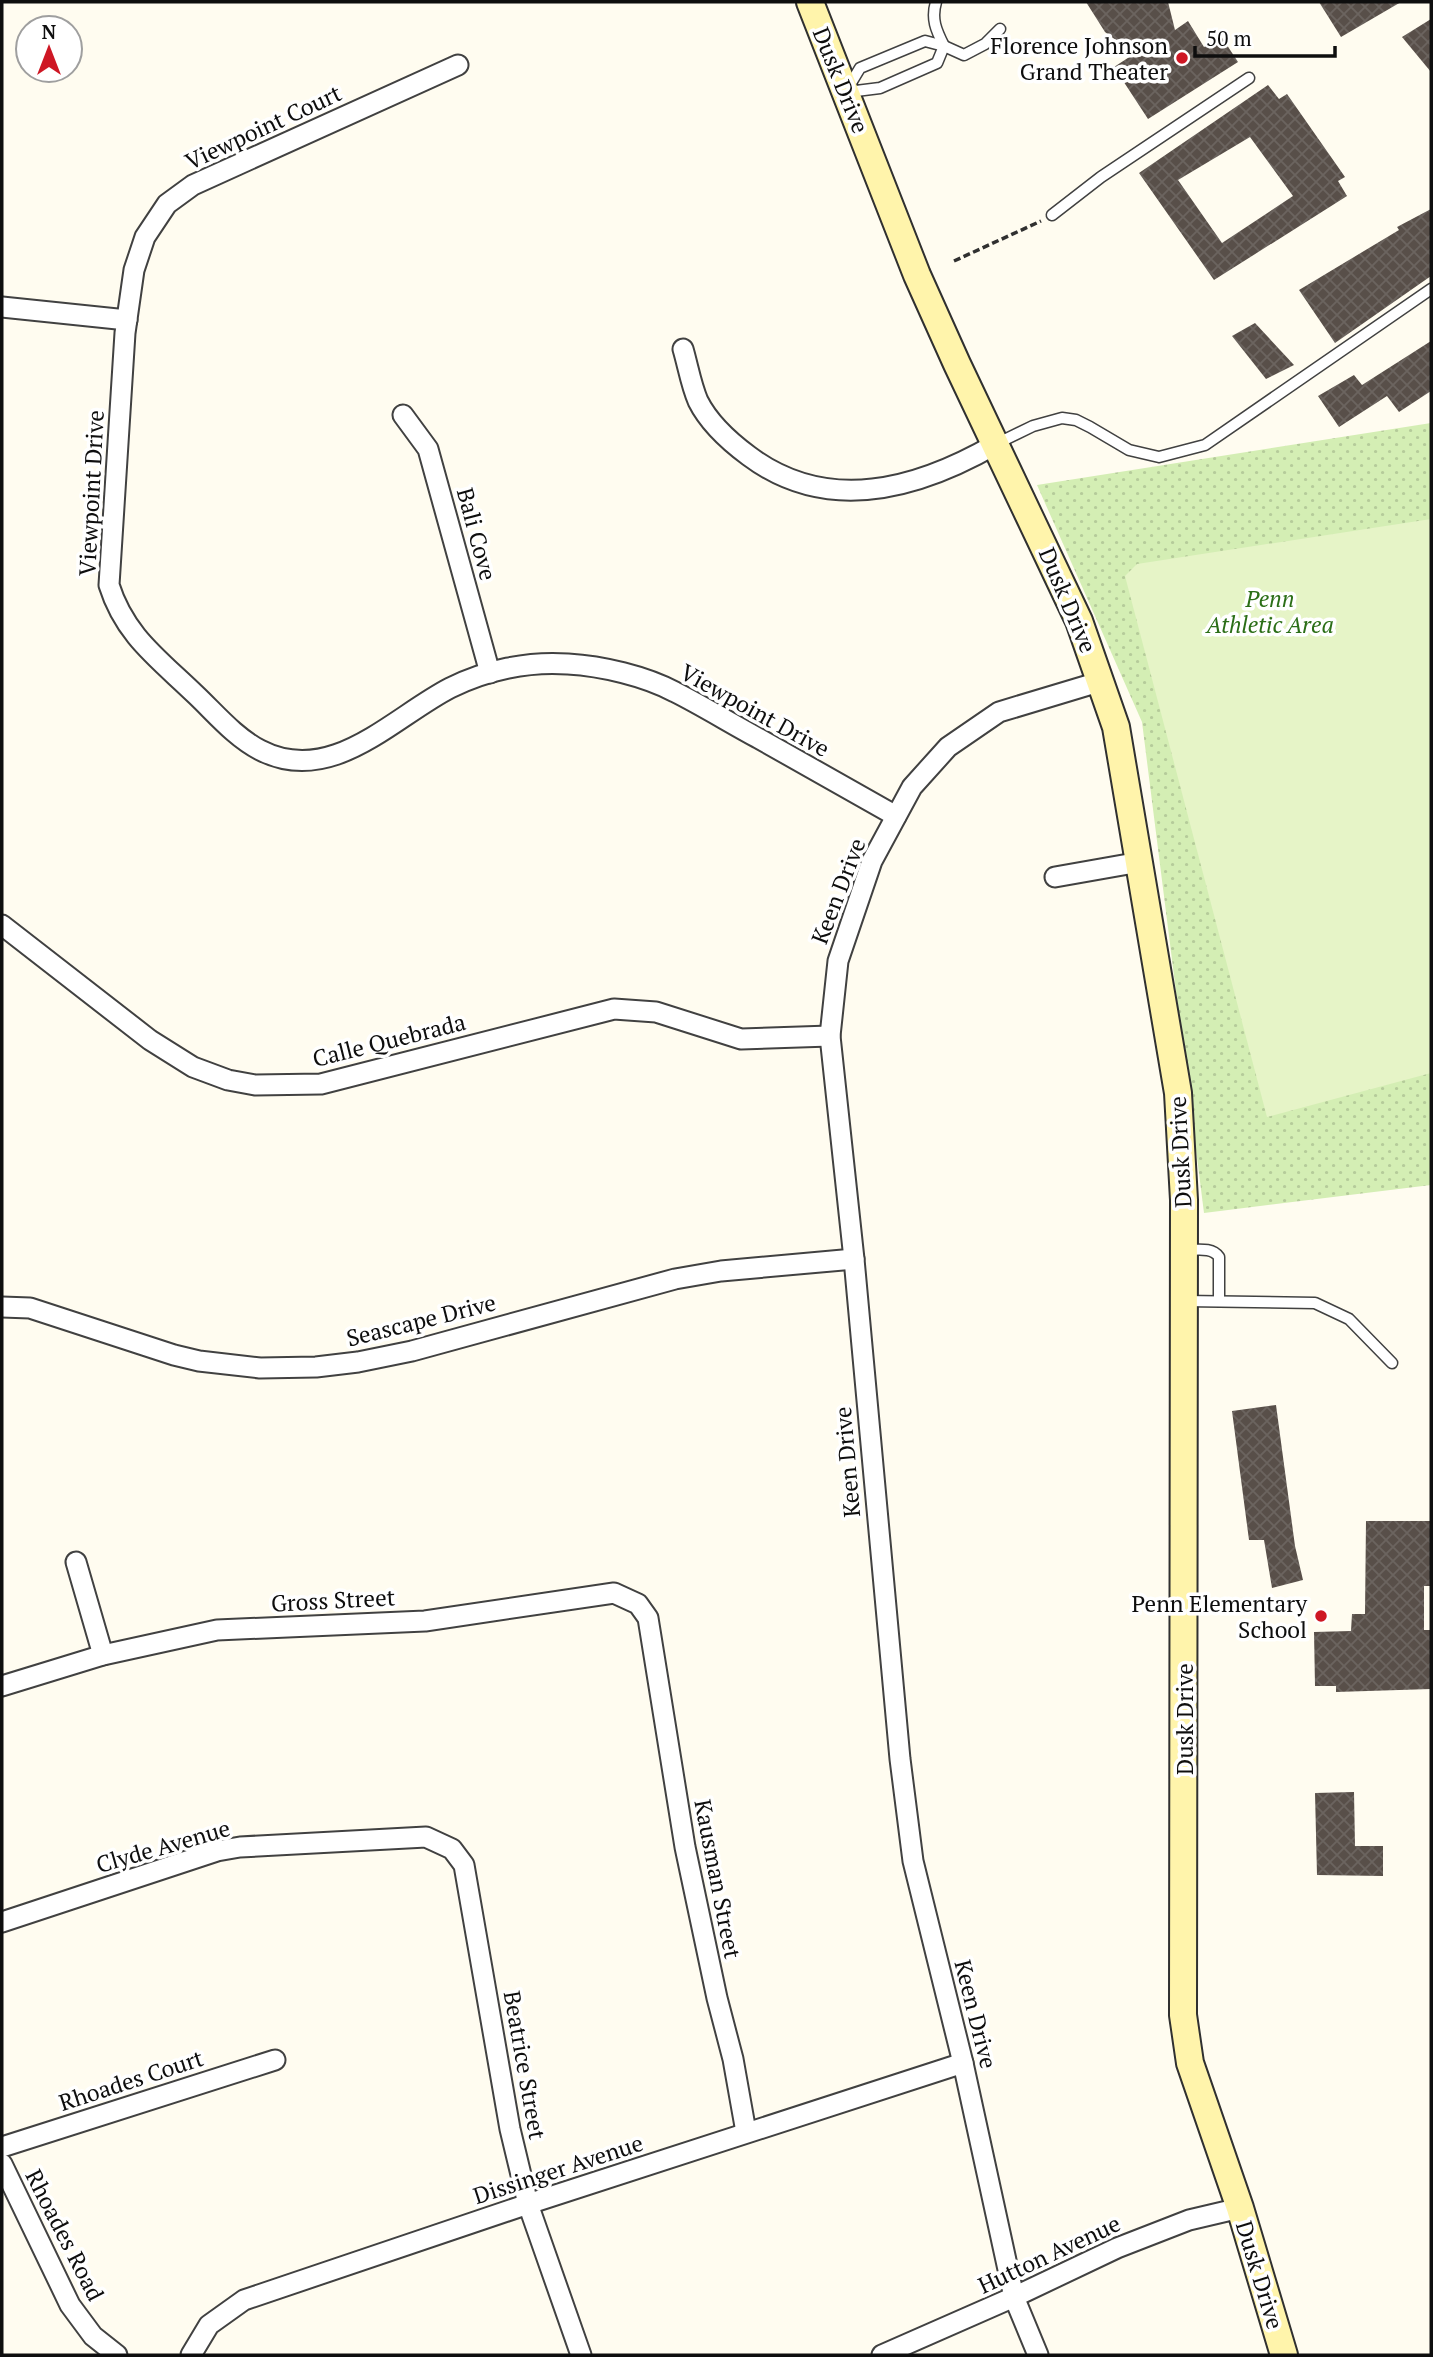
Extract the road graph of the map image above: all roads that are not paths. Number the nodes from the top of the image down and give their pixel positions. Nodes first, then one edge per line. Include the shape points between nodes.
1 (810, 2) edge
2 (936, 2) edge
3 (1000, 29) dead end
4 (944, 46) junction
5 (458, 65) dead end
6 (1249, 78) dead end
7 (846, 92) junction
8 (1052, 215) road end
9 (1431, 289) edge
10 (2, 307) edge
11 (127, 320) junction
12 (682, 349) dead end
13 (404, 415) dead end
14 (996, 444) junction
15 (489, 673) junction
16 (1101, 681) junction
17 (896, 816) junction
18 (1140, 862) junction
19 (1055, 877) dead end
20 (2, 925) edge
21 (830, 1036) junction
22 (1184, 1250) junction
23 (854, 1259) junction
24 (1184, 1301) junction
25 (1219, 1301) junction
26 (2, 1307) edge
27 (1392, 1363) dead end
28 (76, 1562) dead end
29 (650, 1633) joint
30 (103, 1656) junction
31 (2, 1686) edge
32 (426, 1837) joint
33 (2, 1922) edge
34 (275, 2060) dead end
35 (963, 2063) junction
36 (746, 2132) junction
37 (2, 2147) edge
38 (2, 2164) edge
39 (528, 2204) junction
40 (1240, 2208) junction
41 (1014, 2297) junction
42 (117, 2355) edge
43 (191, 2355) edge
44 (581, 2355) edge
45 (882, 2355) edge
46 (1038, 2355) edge
47 (1284, 2355) edge

1 - 7 street, Dusk Drive
2 - 4 lane via 934,27
3 - 4 lane via 964,55
4 - 7 lane via 937,63 880,88
4 - 7 lane via 925,41 860,68
5 - 11 street, Viewpoint Court via 192,185 167,204 145,237 134,270
6 - 8 lane
7 - 14 street, Dusk Drive via 917,275
9 - 14 lane via 1205,445 1159,457 1129,450 1076,420 1062,418
10 - 11 street
11 - 15 street, Viewpoint Drive via 109,585 133,635 247,742 292,760 311,761 347,752 433,698
12 - 14 street via 698,401 723,433 772,470 810,485 853,491 897,487 964,462
13 - 15 street, Bali Cove via 428,449
14 - 16 street, Dusk Drive via 1079,621
15 - 17 street, Viewpoint Drive via 565,663 615,671 673,690
16 - 17 street, Keen Drive via 999,712 948,747 912,787
16 - 18 street, Dusk Drive via 1116,726
17 - 21 street, Keen Drive via 872,861 838,961
18 - 19 street
18 - 22 street, Dusk Drive via 1178,1093
20 - 21 street, Calle Quebrada via 150,1040 193,1067 255,1086 321,1084 614,1009 656,1012 741,1039
21 - 23 street, Keen Drive
22 - 24 street, Dusk Drive
22 - 25 lane via 1210,1250 1219,1257
23 - 26 street, Seascape Drive via 675,1279 412,1351 316,1367 260,1368 199,1361 30,1308
23 - 35 street, Keen Drive via 911,1849
24 - 25 lane
24 - 40 street, Dusk Drive via 1183,2015 1191,2063
25 - 27 lane via 1315,1303 1349,1319
28 - 30 street
29 - 30 street, Gross Street via 649,1618 638,1604 614,1593 425,1621 217,1630
29 - 36 street, Kausman Street via 685,1847
30 - 31 street, Gross Street
32 - 33 street, Clyde Avenue via 217,1851
32 - 39 street, Beatrice Street via 452,1849 464,1865 510,2129
34 - 37 street, Rhoades Court
35 - 36 street, Dissinger Avenue
35 - 41 street, Keen Drive
36 - 39 street, Dissinger Avenue
38 - 42 street, Rhoades Road via 70,2305 93,2336
39 - 43 street, Dissinger Avenue via 243,2300 209,2325
39 - 44 street, Beatrice Street
40 - 41 street, Hutton Avenue via 1189,2220 1116,2248
40 - 47 street, Dusk Drive
41 - 45 street, Hutton Avenue
41 - 46 street, Keen Drive

